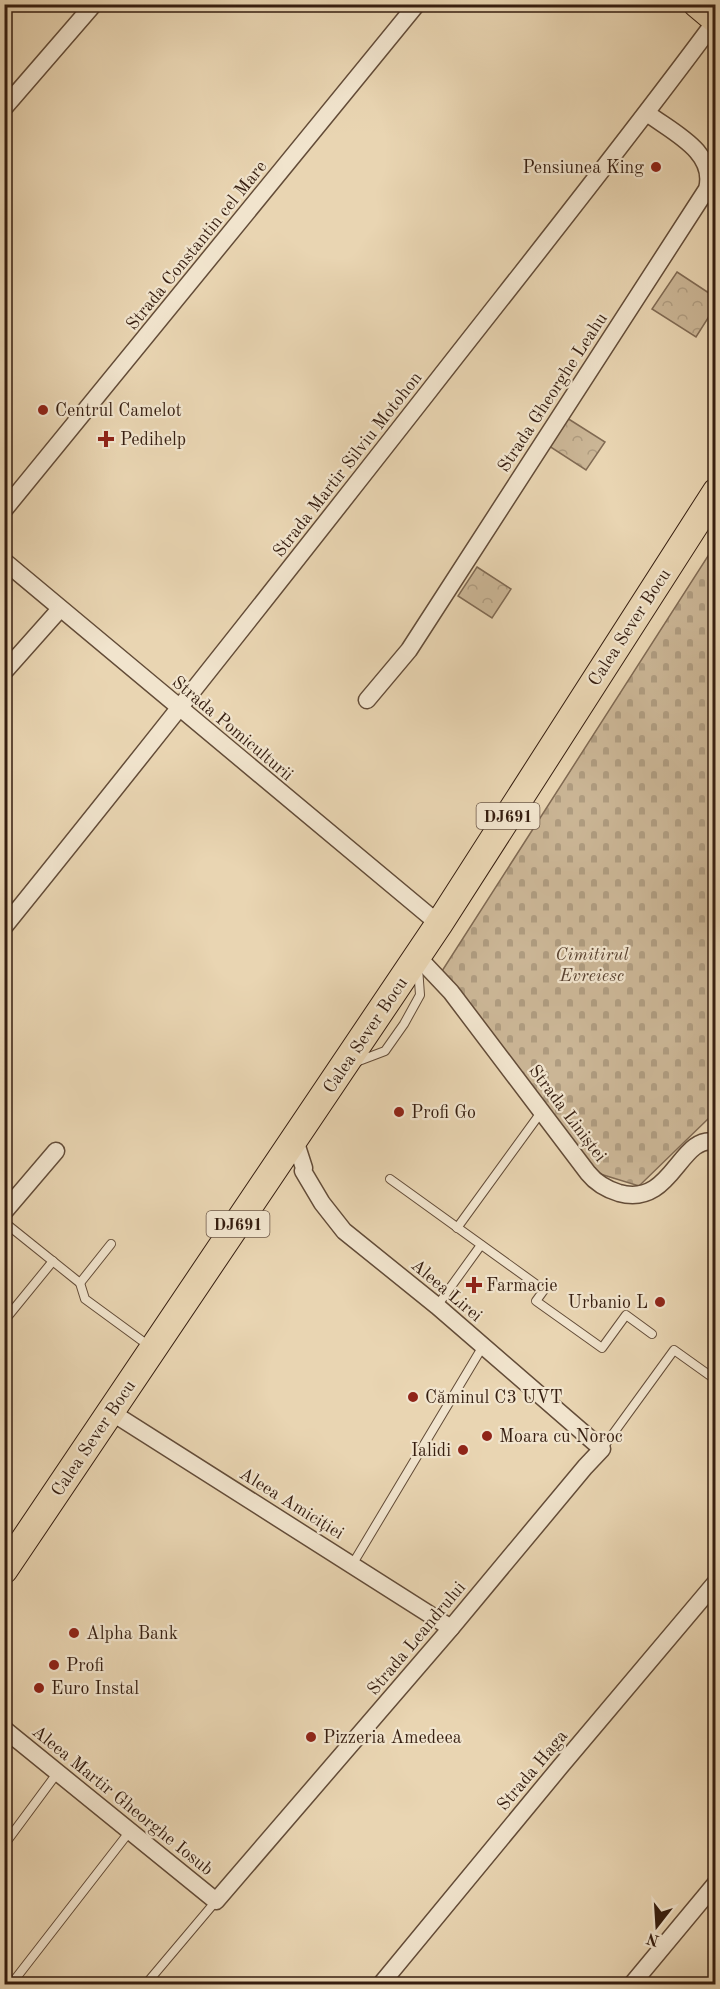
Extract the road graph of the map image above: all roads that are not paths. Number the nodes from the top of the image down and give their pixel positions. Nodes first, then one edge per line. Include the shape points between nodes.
1 (94, 4) edge
2 (417, 4) edge
3 (697, 4) edge
4 (716, 20) edge
5 (4, 108) edge
6 (647, 113) junction
7 (713, 179) edge
8 (716, 492) edge
9 (4, 510) edge
10 (4, 561) edge
11 (60, 609) junction
12 (4, 672) edge
13 (367, 700) dead end
14 (180, 709) junction
15 (439, 924) junction
16 (4, 927) edge
17 (417, 956) junction
18 (542, 1111) junction
19 (295, 1140) junction
20 (716, 1142) edge
21 (56, 1151) dead end
22 (390, 1179) dead end
23 (4, 1212) edge
24 (4, 1222) edge
25 (457, 1228) junction
26 (111, 1244) dead end
27 (481, 1245) junction
28 (53, 1261) junction
29 (80, 1283) junction
30 (436, 1306) junction
31 (4, 1321) edge
32 (652, 1334) dead end
33 (141, 1340) dead end
34 (483, 1346) junction
35 (716, 1380) edge
36 (111, 1412) junction
37 (602, 1449) junction
38 (6, 1562) edge
39 (352, 1564) junction
40 (716, 1582) edge
41 (452, 1628) junction
42 (4, 1729) edge
43 (58, 1772) junction
44 (130, 1831) junction
45 (4, 1845) edge
46 (716, 1883) edge
47 (216, 1901) junction
48 (16, 1978) dead end
49 (146, 1984) edge
50 (381, 1984) edge
51 (632, 1984) edge

1 - 5 street
2 - 9 street, Strada Constantin cel Mare
3 - 4 main road
4 - 6 street, Strada Martir Silviu Motohon
6 - 7 street, Strada Gheorghe Leahu via 698,151
6 - 14 street, Strada Martir Silviu Motohon
7 - 13 street, Strada Gheorghe Leahu via 415,640
8 - 15 main road, Calea Sever Bocu / DJ691
10 - 11 street, Strada Pomiculturii
11 - 12 street
11 - 14 street, Strada Pomiculturii
14 - 15 street, Strada Pomiculturii
14 - 16 street, Strada Martir Silviu Motohon
15 - 17 main road, Calea Sever Bocu / DJ691
17 - 18 street, Strada Liniștei via 451,992
17 - 19 main road, Calea Sever Bocu / DJ691
18 - 20 street, Strada Liniștei via 593,1179 627,1195 650,1192 696,1145
18 - 25 lane
19 - 30 street, Aleea Lirei via 303,1171 344,1231
19 - 36 main road, Calea Sever Bocu / DJ691
21 - 23 street
22 - 25 lane
24 - 28 lane
25 - 27 lane
26 - 29 lane
27 - 30 lane
27 - 32 lane via 544,1290 536,1301 602,1348 626,1315
28 - 29 lane
28 - 31 lane
29 - 33 lane via 85,1299
30 - 34 street, Aleea Lirei
34 - 37 street, Aleea Lirei
34 - 39 lane
35 - 37 lane, Strada Leandrului via 674,1350
36 - 38 main road, Calea Sever Bocu / DJ691
36 - 39 street, Aleea Amiciției
37 - 41 street, Strada Leandrului
39 - 41 street, Aleea Amiciției
40 - 50 street, Strada Haga
41 - 47 street, Strada Leandrului
42 - 43 street, Aleea Martir Gheorghe Iosub
43 - 44 street, Aleea Martir Gheorghe Iosub
43 - 45 lane
44 - 47 street, Aleea Martir Gheorghe Iosub
44 - 48 lane
46 - 51 street
47 - 49 lane, Strada Leandrului

